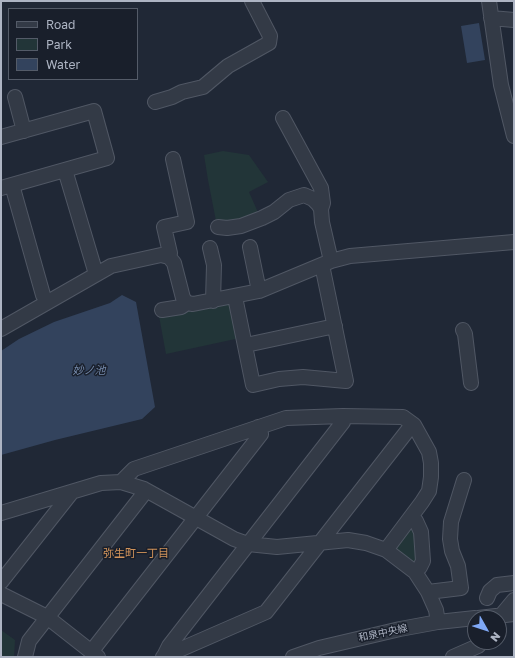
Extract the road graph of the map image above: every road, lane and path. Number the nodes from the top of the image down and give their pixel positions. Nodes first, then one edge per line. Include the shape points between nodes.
1 (252, 1) edge
2 (489, 1) edge
3 (491, 18) junction
4 (514, 20) edge
5 (15, 97) dead end
6 (155, 102) dead end
7 (283, 118) dead end
8 (24, 131) junction
9 (514, 136) edge
10 (1, 137) edge
11 (173, 159) dead end
12 (65, 170) junction
13 (7, 186) edge
14 (321, 209) junction
15 (218, 227) dead end
16 (514, 242) edge
17 (250, 246) dead end
18 (210, 248) dead end
19 (170, 257) junction
20 (326, 263) junction
21 (96, 274) junction
22 (259, 291) junction
23 (235, 297) junction
24 (213, 301) junction
25 (47, 302) junction
26 (187, 303) junction
27 (162, 310) dead end
28 (335, 326) junction
29 (1, 329) edge
30 (463, 330) dead end
31 (246, 345) junction
32 (471, 383) dead end
33 (343, 416) junction
34 (414, 425) junction
35 (258, 427) junction
36 (464, 480) dead end
37 (121, 482) junction
38 (144, 489) junction
39 (72, 492) junction
40 (1, 513) edge
41 (411, 517) junction
42 (197, 519) junction
43 (320, 542) junction
44 (248, 544) junction
45 (386, 550) junction
46 (415, 572) junction
47 (1, 582) edge
48 (514, 583) edge
49 (428, 592) junction
50 (1, 594) edge
51 (487, 598) dead end
52 (514, 600) edge
53 (507, 612) edge
54 (47, 617) junction
55 (467, 619) edge
56 (438, 622) junction
57 (470, 650) edge
58 (95, 654) edge
59 (458, 656) edge
60 (25, 657) edge
61 (164, 657) edge
62 (293, 657) edge

1 - 6 street via 270,36 269,43 228,66 203,87
2 - 3 street
3 - 4 street
3 - 9 street via 501,86
5 - 8 street
7 - 14 street via 320,188 323,203
8 - 10 street
8 - 12 street via 94,111 107,158
11 - 19 street via 170,174 191,221 164,227
12 - 13 street
12 - 21 street
13 - 25 street
14 - 15 street via 313,199 304,195 289,200 274,212 241,226
14 - 20 street
16 - 20 street via 350,256
17 - 22 street
18 - 24 street via 214,265
19 - 21 street via 161,255 136,260 111,266
19 - 26 street via 183,298
20 - 22 street
20 - 28 street
21 - 25 street
22 - 23 street
23 - 24 street
23 - 31 street
24 - 26 street
25 - 29 street
26 - 27 street via 182,307
28 - 31 street
28 - 31 street via 346,381 303,377 253,385
30 - 32 street
33 - 34 street via 403,417
33 - 35 street via 286,418
33 - 44 street via 343,422
34 - 41 street via 429,452 431,477 428,491
34 - 43 street
35 - 37 street via 134,469
35 - 42 street via 261,434
36 - 49 street via 451,522 450,539 461,588
37 - 38 street
37 - 39 street via 101,482
38 - 42 street
38 - 54 street via 142,496
39 - 40 street
39 - 47 street
41 - 45 street
41 - 46 street via 421,532 423,561
42 - 44 street
42 - 58 street
43 - 44 street via 277,547
43 - 45 street via 348,540
43 - 61 street via 266,612
44 - 61 street
45 - 46 street
46 - 49 street
48 - 51 street via 497,586 490,591
49 - 56 street
50 - 54 street
52 - 53 street
54 - 58 street
54 - 60 street via 28,641
55 - 56 street, 和泉中央線
56 - 62 street, 和泉中央線 via 352,640
57 - 59 street

